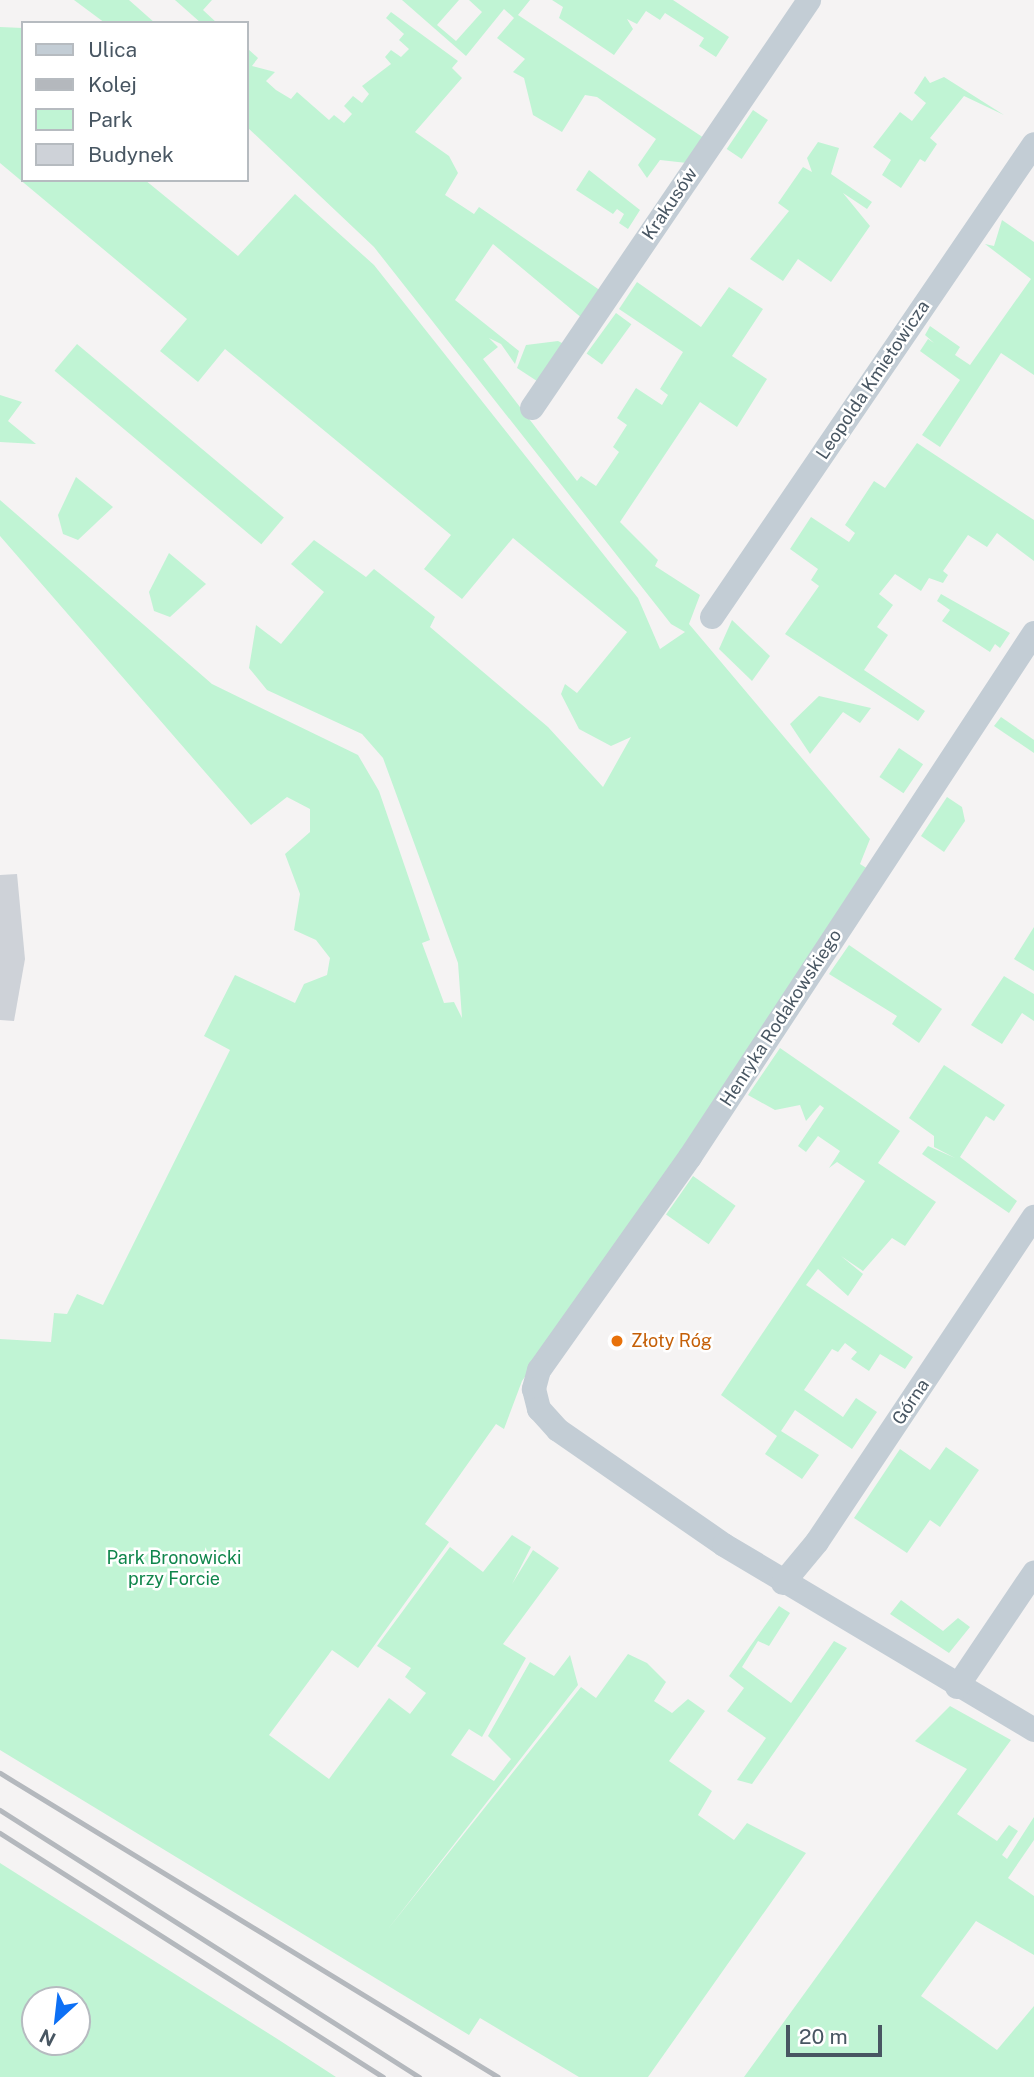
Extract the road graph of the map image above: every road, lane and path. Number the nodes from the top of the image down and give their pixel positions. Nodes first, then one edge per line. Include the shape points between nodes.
1 (808, 0) edge
2 (1034, 144) edge
3 (533, 408) dead end
4 (712, 617) dead end
5 (1034, 633) edge
6 (1034, 1217) edge
7 (1034, 1573) edge
8 (783, 1583) junction
9 (957, 1687) junction
10 (1034, 1730) edge

1 - 3 street, Krakusów
2 - 4 street, Leopolda Kmietowicza
5 - 8 street, Henryka Rodakowskiego via 690,1157 539,1370 534,1402 575,1443
6 - 8 street, Górna via 817,1542
7 - 9 street
8 - 9 street
9 - 10 street

